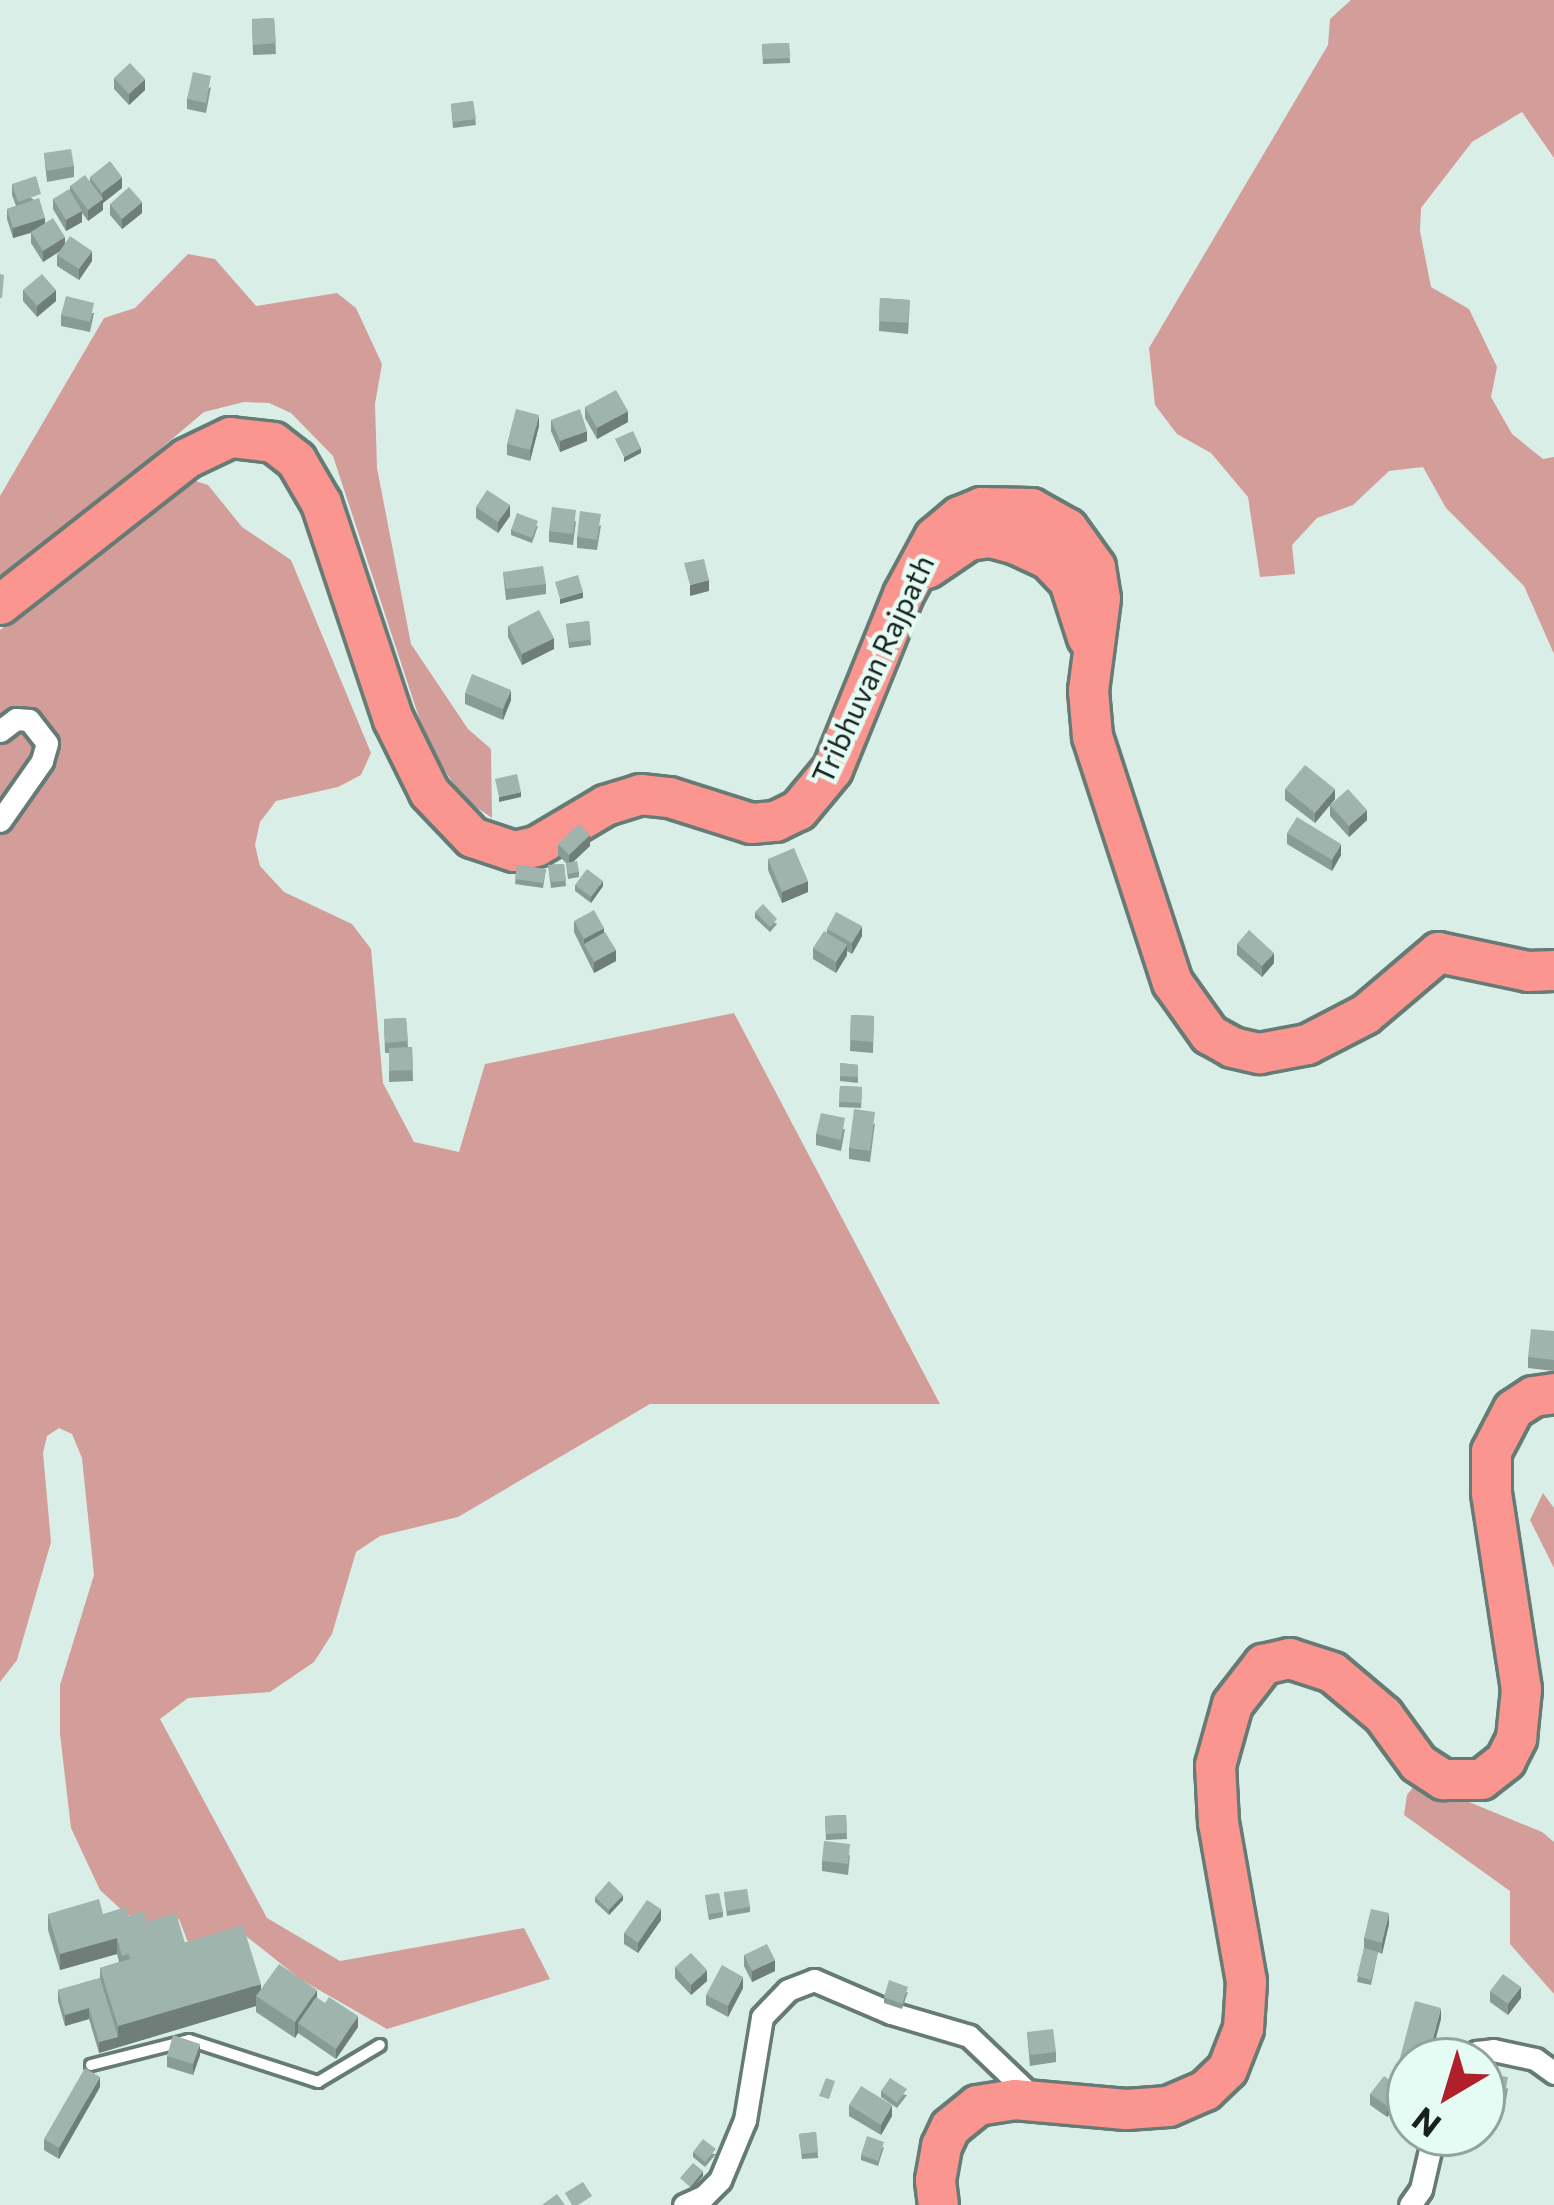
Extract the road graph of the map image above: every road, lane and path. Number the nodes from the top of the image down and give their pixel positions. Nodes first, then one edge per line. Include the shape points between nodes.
1 (0, 604) edge
2 (0, 730) edge
3 (0, 821) edge
4 (1554, 970) edge
5 (1554, 1393) edge
6 (380, 2045) dead end
7 (1506, 2053) edge
8 (91, 2065) edge
9 (1554, 2073) edge
10 (1035, 2099) junction
11 (1429, 2157) edge
12 (684, 2205) edge
13 (938, 2205) edge
14 (1410, 2205) edge

1 - 4 highway, Tribhuvan Rajpath via 187,458 230,436 273,442 296,460 321,503 393,719 429,792 472,837 514,850 631,796 669,797 751,823 798,810 832,769 928,546 950,522 993,505 1031,508 1067,528 1095,567 1100,598 1088,705 1097,752 1172,982 1210,1034 1259,1053 1307,1044 1365,1014 1438,952
2 - 3 street via 16,718 29,720 46,742 42,761
5 - 10 highway via 1513,1409 1491,1451 1521,1689 1505,1760 1481,1779 1443,1779 1418,1763 1383,1714 1346,1681 1304,1660 1263,1664 1232,1704 1215,1765 1217,1822 1246,1982 1234,2056 1205,2090 1168,2106
6 - 8 lane via 318,2082 189,2040
7 - 9 street
10 - 12 street via 969,2036 814,1980 788,1990 762,2017 746,2120 720,2180
10 - 13 highway via 995,2100 950,2127 937,2164
11 - 14 street

